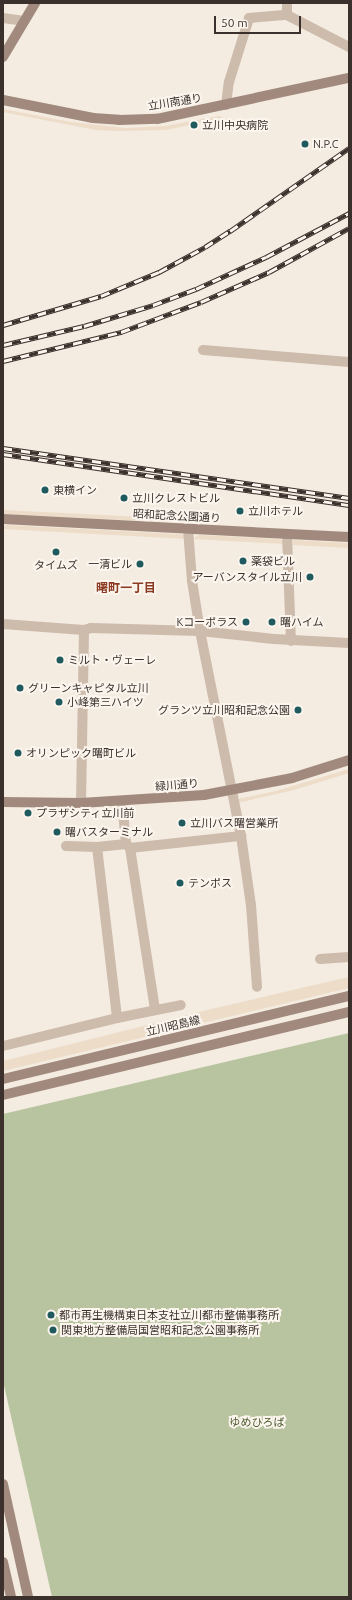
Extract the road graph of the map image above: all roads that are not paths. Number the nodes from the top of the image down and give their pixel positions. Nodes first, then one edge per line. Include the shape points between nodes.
1 (35, 3) edge
2 (287, 3) edge
3 (287, 15) junction
4 (3, 18) edge
5 (24, 21) junction
6 (349, 47) edge
7 (3, 57) edge
8 (349, 78) edge
9 (3, 100) edge
10 (226, 105) junction
11 (203, 350) dead end
12 (349, 362) edge
13 (3, 519) edge
14 (188, 529) junction
15 (287, 534) junction
16 (349, 537) edge
17 (3, 624) edge
18 (84, 630) junction
19 (200, 631) junction
20 (291, 641) junction
21 (349, 643) edge
22 (349, 760) edge
23 (232, 791) junction
24 (122, 801) junction
25 (3, 802) edge
26 (81, 803) junction
27 (241, 836) junction
28 (66, 846) dead end
29 (128, 846) junction
30 (97, 848) junction
31 (349, 957) edge
32 (320, 959) dead end
33 (257, 987) dead end
34 (349, 996) edge
35 (181, 1005) dead end
36 (155, 1010) junction
37 (349, 1012) edge
38 (117, 1018) junction
39 (3, 1046) edge
40 (3, 1079) edge
41 (3, 1095) edge
42 (3, 1484) edge
43 (3, 1562) edge
44 (11, 1597) edge
45 (28, 1597) edge

1 - 5 street
2 - 3 street
3 - 6 street
3 - 10 street via 249,18 229,82
4 - 5 street
5 - 7 street
8 - 10 street, 立川南通り
9 - 10 street, 立川南通り via 93,118 119,120 172,117
11 - 12 street
13 - 14 street, 昭和記念公園通り
14 - 15 street, 昭和記念公園通り
14 - 19 street
15 - 16 street, 昭和記念公園通り
15 - 20 street
17 - 18 street
18 - 19 street
18 - 26 street
19 - 20 street
19 - 23 street
20 - 21 street
22 - 23 street, 緑川通り via 292,778
23 - 24 street, 緑川通り
23 - 27 street
24 - 26 street, 緑川通り
24 - 29 street
25 - 26 street, 緑川通り
27 - 29 street
27 - 33 street via 251,905
28 - 30 street
29 - 30 street
29 - 36 street
30 - 38 street
31 - 32 street
34 - 40 street, 立川昭島線
35 - 36 street
36 - 38 street
37 - 41 street
38 - 39 street
42 - 45 street
43 - 44 street

